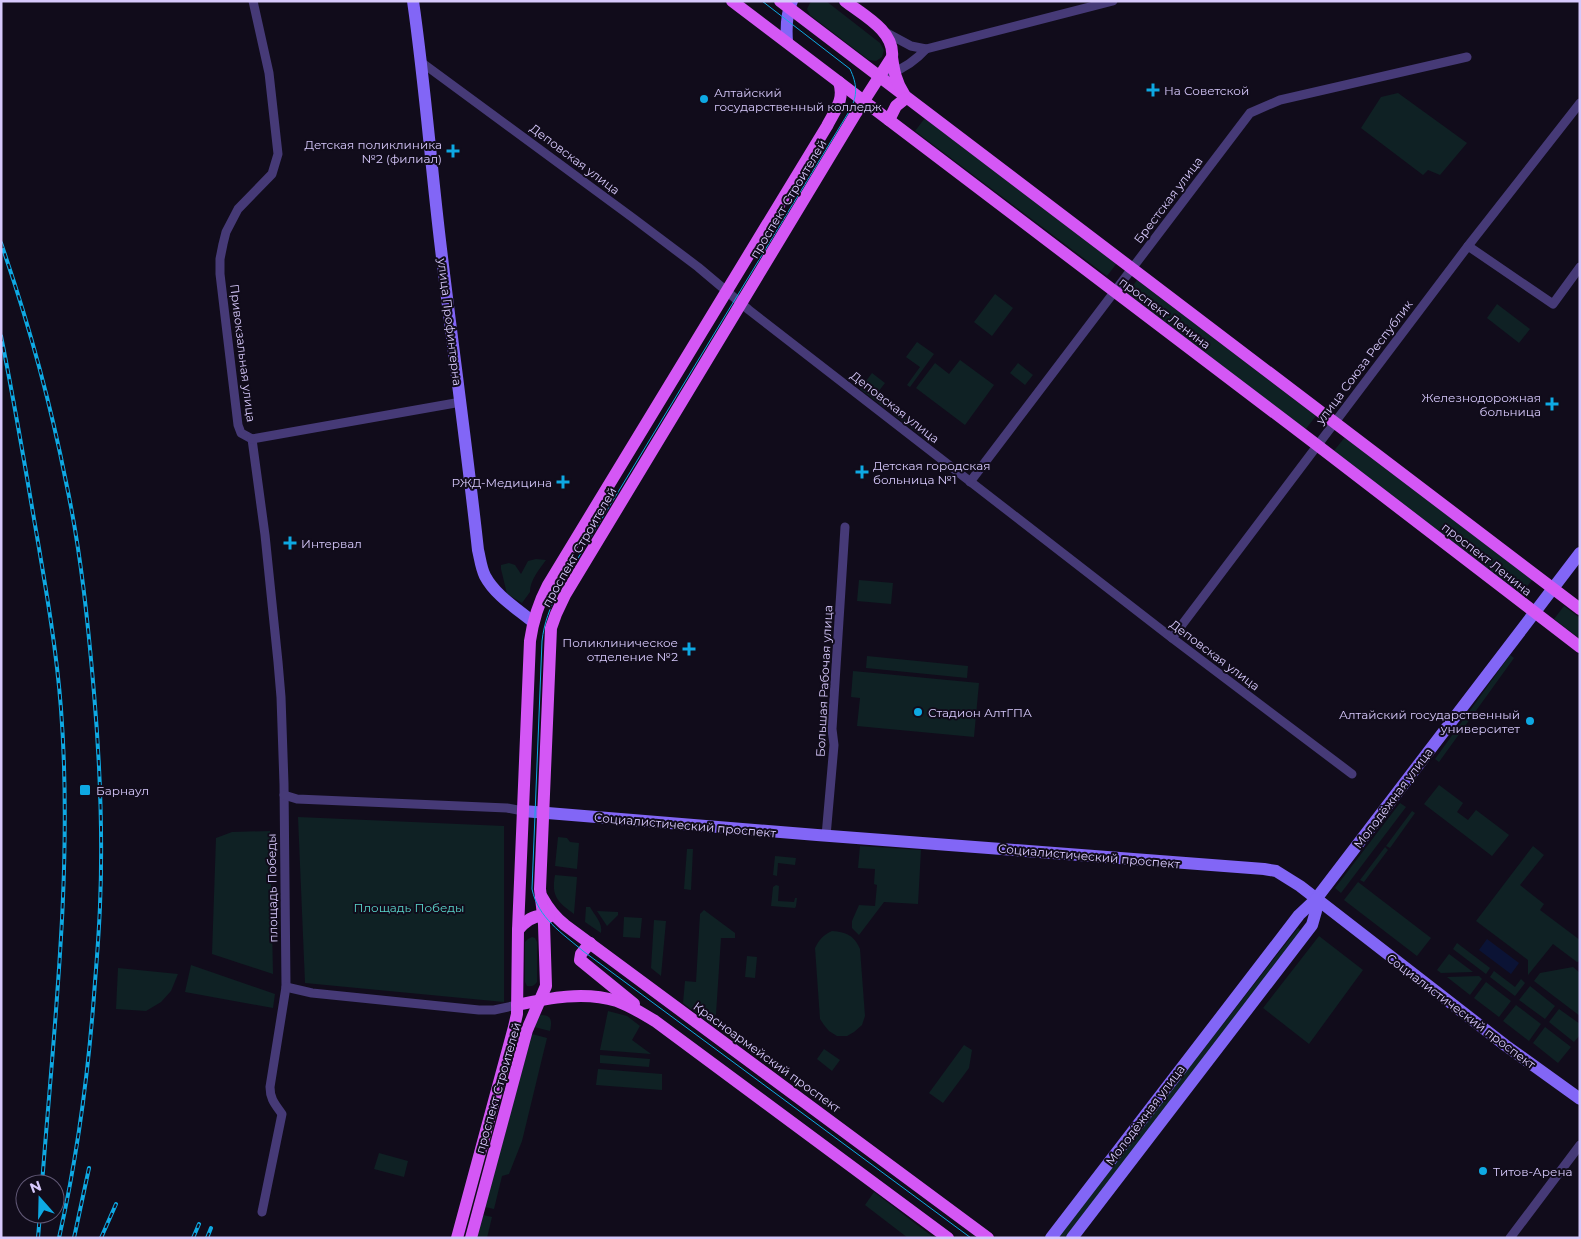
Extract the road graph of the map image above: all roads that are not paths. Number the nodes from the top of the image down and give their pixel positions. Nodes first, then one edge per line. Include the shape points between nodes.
1 (253, 1) edge
2 (413, 1) edge
3 (732, 1) edge
4 (845, 1) edge
5 (1113, 1) edge
6 (787, 4) edge
7 (885, 32) junction
8 (786, 42) junction
9 (926, 49) junction
10 (892, 57) junction
11 (1467, 57) dead end
12 (421, 62) junction
13 (894, 72) junction
14 (879, 77) junction
15 (839, 82) junction
16 (906, 98) junction
17 (864, 101) junction
18 (1580, 103) edge
19 (889, 120) junction
20 (1468, 246) junction
21 (1580, 267) edge
22 (1132, 269) junction
23 (726, 290) junction
24 (1115, 292) junction
25 (741, 303) junction
26 (461, 402) junction
27 (1334, 422) junction
28 (252, 439) junction
29 (1316, 445) junction
30 (970, 482) junction
31 (607, 488) junction
32 (623, 497) junction
33 (845, 526) dead end
34 (1580, 553) edge
35 (1553, 589) junction
36 (1580, 609) edge
37 (1534, 613) junction
38 (533, 622) junction
39 (1172, 638) junction
40 (1580, 647) edge
41 (1352, 774) dead end
42 (284, 796) junction
43 (523, 811) junction
44 (543, 813) junction
45 (826, 836) junction
46 (540, 889) junction
47 (1316, 899) junction
48 (543, 915) junction
49 (565, 925) junction
50 (518, 930) junction
51 (590, 943) junction
52 (286, 987) junction
53 (541, 1000) junction
54 (517, 1005) junction
55 (655, 1021) junction
56 (1580, 1099) edge
57 (1580, 1145) edge
58 (262, 1212) dead end
59 (457, 1238) edge
60 (471, 1238) edge
61 (948, 1238) edge
62 (988, 1238) edge
63 (1051, 1238) edge
64 (1072, 1238) edge
65 (1510, 1238) edge

1 - 28 street, Привокзальная улица via 269,74 278,154 272,174 238,209 226,232 220,259 238,425 241,433
2 - 12 street, улица Профинтерна
3 - 8 main road, проспект Ленина
4 - 7 main road
5 - 9 street
6 - 8 street
6 - 14 main road, проспект Ленина
7 - 9 street via 911,46
7 - 10 main road, проспект Ленина via 893,49
8 - 15 main road, проспект Ленина
9 - 13 street
10 - 13 main road, проспект Ленина
10 - 14 main road, проспект Строителей
11 - 22 street, Брестская улица via 1280,100 1250,113
12 - 23 street, Деповская улица
12 - 26 street, улица Профинтерна
13 - 14 street
13 - 16 main road, проспект Ленина
14 - 16 main road, проспект Ленина
14 - 17 main road, проспект Строителей
15 - 17 main road, проспект Ленина
15 - 23 main road, проспект Строителей via 842,90 839,103
16 - 19 main road via 896,106
16 - 22 main road, проспект Ленина
17 - 19 main road, проспект Ленина
17 - 25 main road, проспект Строителей
18 - 20 street, улица Союза Республик
19 - 24 main road, проспект Ленина
20 - 21 street via 1553,304
20 - 27 street, улица Союза Республик
22 - 24 street, Брестская улица
22 - 27 main road, проспект Ленина
23 - 25 street, Деповская улица
23 - 31 main road, проспект Строителей
24 - 29 main road, проспект Ленина
24 - 30 street, Брестская улица
25 - 30 street, Деповская улица
25 - 32 main road, проспект Строителей
26 - 28 street
26 - 38 street, улица Профинтерна via 478,550 484,575 496,591
27 - 29 street, улица Союза Республик
27 - 35 main road, проспект Ленина
28 - 42 street, Привокзальная улица via 281,697
29 - 37 main road, проспект Ленина
29 - 39 street, улица Союза Республик
30 - 39 street, Деповская улица
31 - 32 main road
31 - 38 main road, проспект Строителей via 548,585
32 - 44 main road, проспект Строителей via 561,602 551,628
33 - 45 street, Большая Рабочая улица
34 - 35 street, Молодёжная улица
35 - 36 main road, проспект Ленина
35 - 37 street, Молодёжная улица
37 - 40 main road, проспект Ленина
37 - 47 street, Молодёжная улица
38 - 43 main road, проспект Строителей
39 - 41 street, Деповская улица
42 - 43 street
42 - 52 street, площадь Победы
43 - 44 street, Социалистический проспект
43 - 50 main road, проспект Строителей
44 - 45 street, Социалистический проспект
44 - 46 main road, проспект Строителей
45 - 47 street, Социалистический проспект via 1264,869 1285,876
46 - 48 main road, проспект Строителей
46 - 49 main road, Красноармейский проспект via 548,907
47 - 56 street, Социалистический проспект
47 - 63 street, Молодёжная улица via 1299,915
47 - 64 street, Молодёжная улица via 1312,925
48 - 49 main road
48 - 50 main road via 531,918
48 - 53 main road, проспект Строителей via 546,986
49 - 51 main road, Красноармейский проспект
50 - 54 main road, проспект Строителей
51 - 55 main road via 580,957 583,964
51 - 62 main road, Красноармейский проспект
52 - 54 street via 312,993 480,1010
52 - 58 street via 270,1087 273,1102 282,1114
53 - 54 main road
53 - 55 main road via 582,996 608,999
53 - 60 main road, проспект Строителей via 527,1030
54 - 59 main road, проспект Строителей via 514,1027
55 - 61 main road
57 - 65 street

